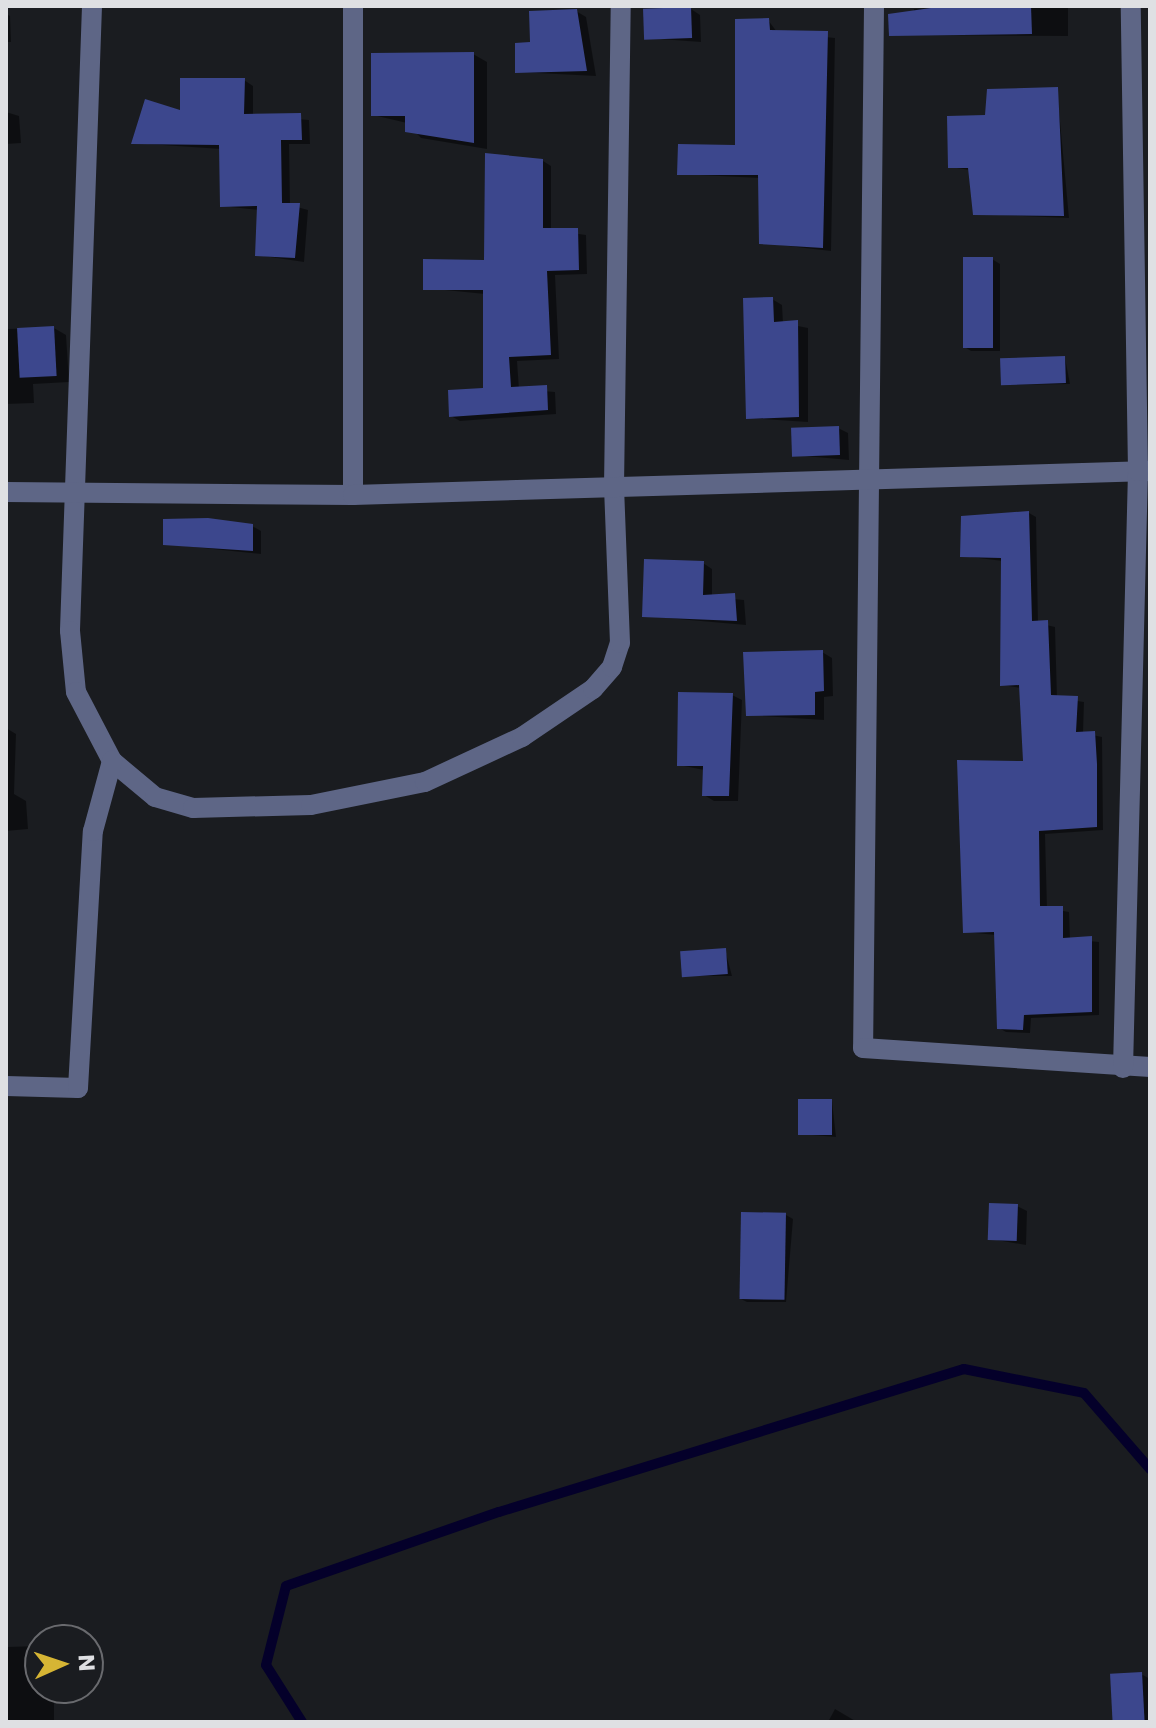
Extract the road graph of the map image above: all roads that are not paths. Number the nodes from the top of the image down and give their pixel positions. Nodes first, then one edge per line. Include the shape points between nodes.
1 (92, 6) edge
2 (353, 6) edge
3 (621, 6) edge
4 (874, 6) edge
5 (1131, 6) edge
6 (1144, 471) edge
7 (867, 477) junction
8 (614, 487) junction
9 (6, 492) edge
10 (353, 495) junction
11 (77, 496) junction
12 (112, 761) junction
13 (1150, 1067) edge
14 (1123, 1068) junction
15 (6, 1086) edge

1 - 11 street
2 - 10 street
3 - 8 street
4 - 7 street
5 - 6 street
6 - 7 street
6 - 14 street
7 - 8 street
7 - 14 street via 863,1048
8 - 10 street
8 - 12 street via 620,643 612,667 593,689 522,737 425,782 311,805 193,808 155,797
9 - 11 street
10 - 11 street
11 - 12 street via 70,631 76,692
12 - 15 street via 93,831 78,1088
13 - 14 street

